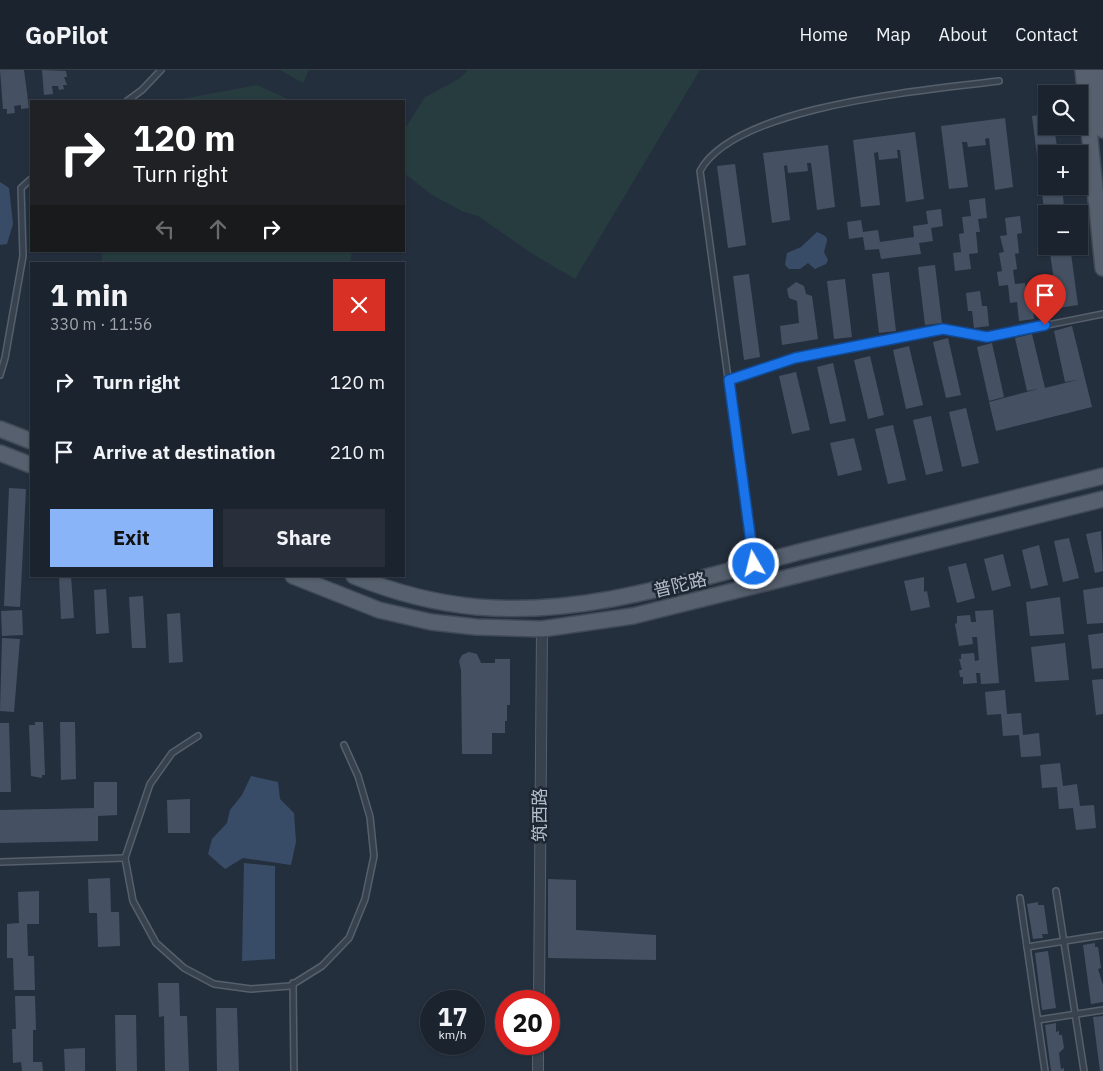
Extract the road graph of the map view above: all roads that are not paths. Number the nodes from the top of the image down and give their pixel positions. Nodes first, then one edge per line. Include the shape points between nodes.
1 (162, 70) edge
2 (1083, 70) edge
3 (1097, 70) edge
4 (999, 81) dead end
5 (128, 100) edge
6 (1103, 130) edge
7 (30, 180) edge
8 (1103, 268) edge
9 (1103, 314) edge
10 (0, 374) edge
11 (729, 380) junction
12 (0, 430) edge
13 (30, 441) edge
14 (0, 453) edge
15 (30, 465) edge
16 (1103, 476) edge
17 (1103, 499) edge
18 (754, 564) junction
19 (296, 577) edge
20 (356, 577) edge
21 (542, 629) junction
22 (198, 736) dead end
23 (344, 744) dead end
24 (125, 858) junction
25 (0, 862) edge
26 (1056, 891) dead end
27 (1020, 898) dead end
28 (1103, 935) edge
29 (1064, 940) junction
30 (1027, 947) junction
31 (293, 983) junction
32 (539, 990) edge
33 (1103, 1010) edge
34 (1075, 1014) junction
35 (1038, 1020) junction
36 (538, 1055) edge
37 (294, 1071) edge
38 (538, 1071) edge
39 (1045, 1071) edge
40 (1084, 1071) edge

1 - 5 lane
2 - 8 main road
3 - 6 main road
4 - 11 lane via 858,99 818,109 736,138 718,148 705,162 700,171
7 - 10 lane via 21,188 23,256
9 - 11 lane via 987,337 943,329 795,358
11 - 18 lane
12 - 13 main road
14 - 15 main road
16 - 18 main road, 普陀路
17 - 21 main road, 普陀路 via 633,616
18 - 20 main road, 普陀路 via 579,604 530,608 478,607 436,601 386,589
19 - 21 main road, 普陀路 via 379,610 431,622
21 - 32 street, 筑西路
22 - 24 lane via 172,753 150,784
23 - 31 lane via 370,817 374,856 365,899 350,938 322,966
24 - 25 lane
24 - 31 lane via 133,901 156,943 184,968 214,984 251,989 290,986
26 - 29 lane
27 - 30 lane
28 - 29 lane
29 - 30 lane
29 - 34 lane
30 - 35 lane
31 - 37 lane
33 - 34 lane
34 - 35 lane
34 - 40 lane
35 - 39 lane
36 - 38 street

